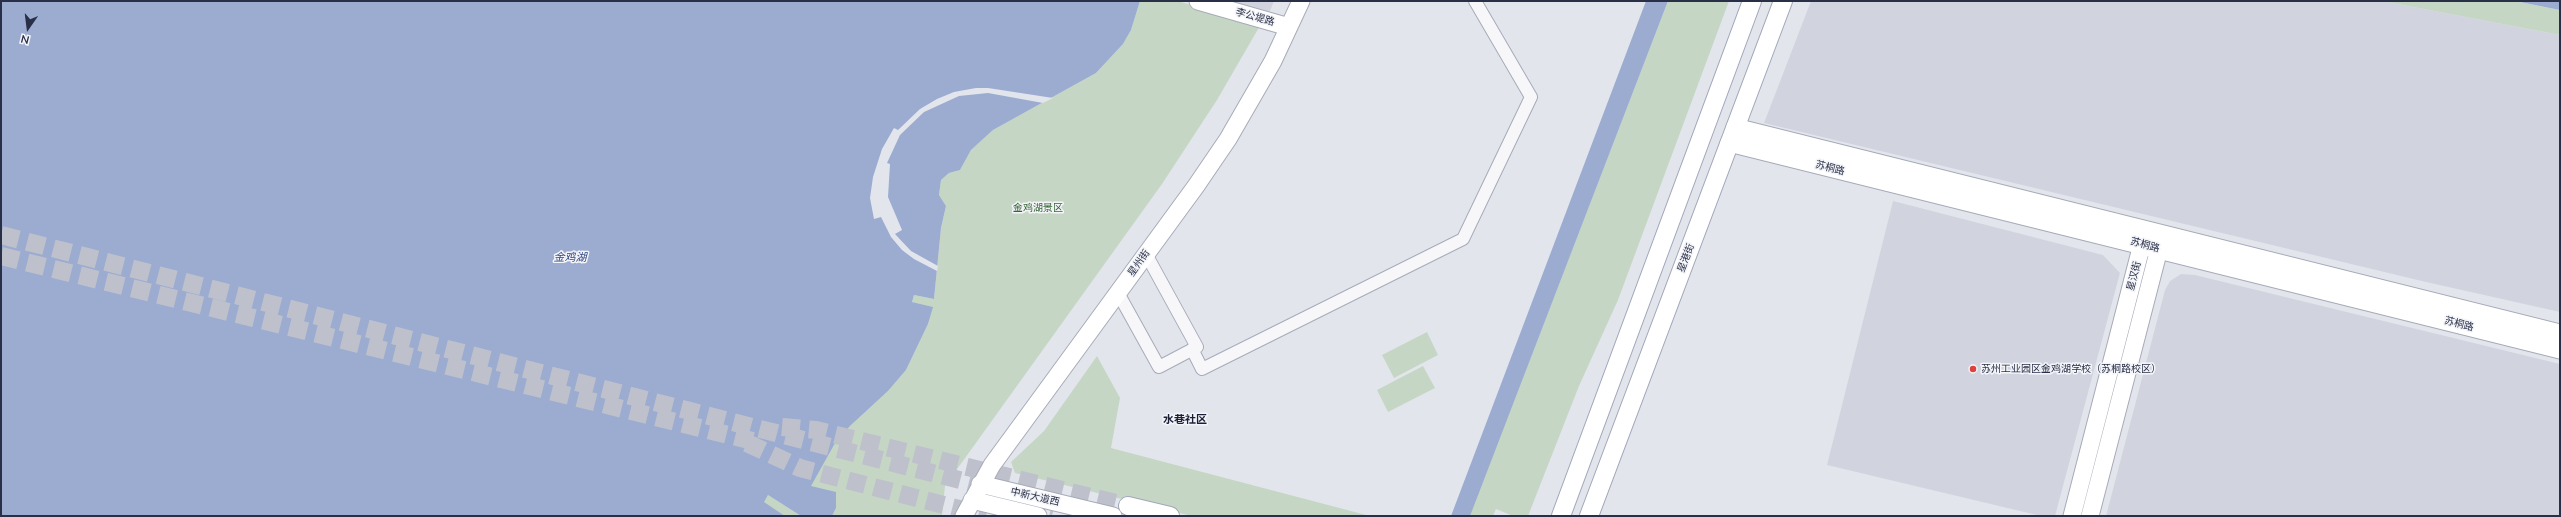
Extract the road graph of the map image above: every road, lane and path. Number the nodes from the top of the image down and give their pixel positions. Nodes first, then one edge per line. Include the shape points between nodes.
1 (1198, 1) edge
2 (1301, 1) edge
3 (1475, 1) edge
4 (1752, 1) edge
5 (1783, 1) edge
6 (1289, 27) junction
7 (1732, 135) junction
8 (1991, 199) junction
9 (2154, 232) junction
10 (2150, 247) junction
11 (1146, 254) junction
12 (2330, 284) junction
13 (1118, 293) junction
14 (2560, 333) edge
15 (1192, 349) junction
16 (2560, 350) edge
17 (2090, 447) junction
18 (2107, 451) junction
19 (980, 484) junction
20 (972, 500) junction
21 (1128, 506) tunnel mouth
22 (964, 516) edge
23 (1038, 516) tunnel mouth
24 (1114, 516) edge
25 (1170, 516) edge
26 (1561, 516) edge
27 (1589, 516) edge
28 (2072, 516) edge
29 (2090, 516) edge

1 - 6 main road, 李公堤路
2 - 6 main road, 星州街
3 - 15 street via 1531,97 1463,239 1202,369
4 - 26 main road
5 - 7 main road, 星港街
6 - 11 main road, 星州街 via 1252,100 1228,139
7 - 8 main road, 苏桐路
7 - 27 main road, 星港街
8 - 9 main road, 苏桐路
8 - 10 main road, 苏桐路
9 - 10 main road, 星汉街
9 - 12 main road, 苏桐路
10 - 12 main road, 苏桐路
10 - 17 main road, 星汉街
10 - 18 main road, 星汉街
11 - 13 main road, 星州街
11 - 15 street via 1197,347
12 - 14 main road, 苏桐路
12 - 16 main road, 苏桐路
13 - 15 street via 1159,367
13 - 19 main road, 星州街
17 - 18 main road
17 - 28 main road, 星汉街
18 - 29 main road, 星汉街
19 - 20 main road, 星州街
19 - 24 main road, 中新大道西
20 - 22 main road, 星州街
20 - 23 main road, 中新大道西
21 - 25 main road

